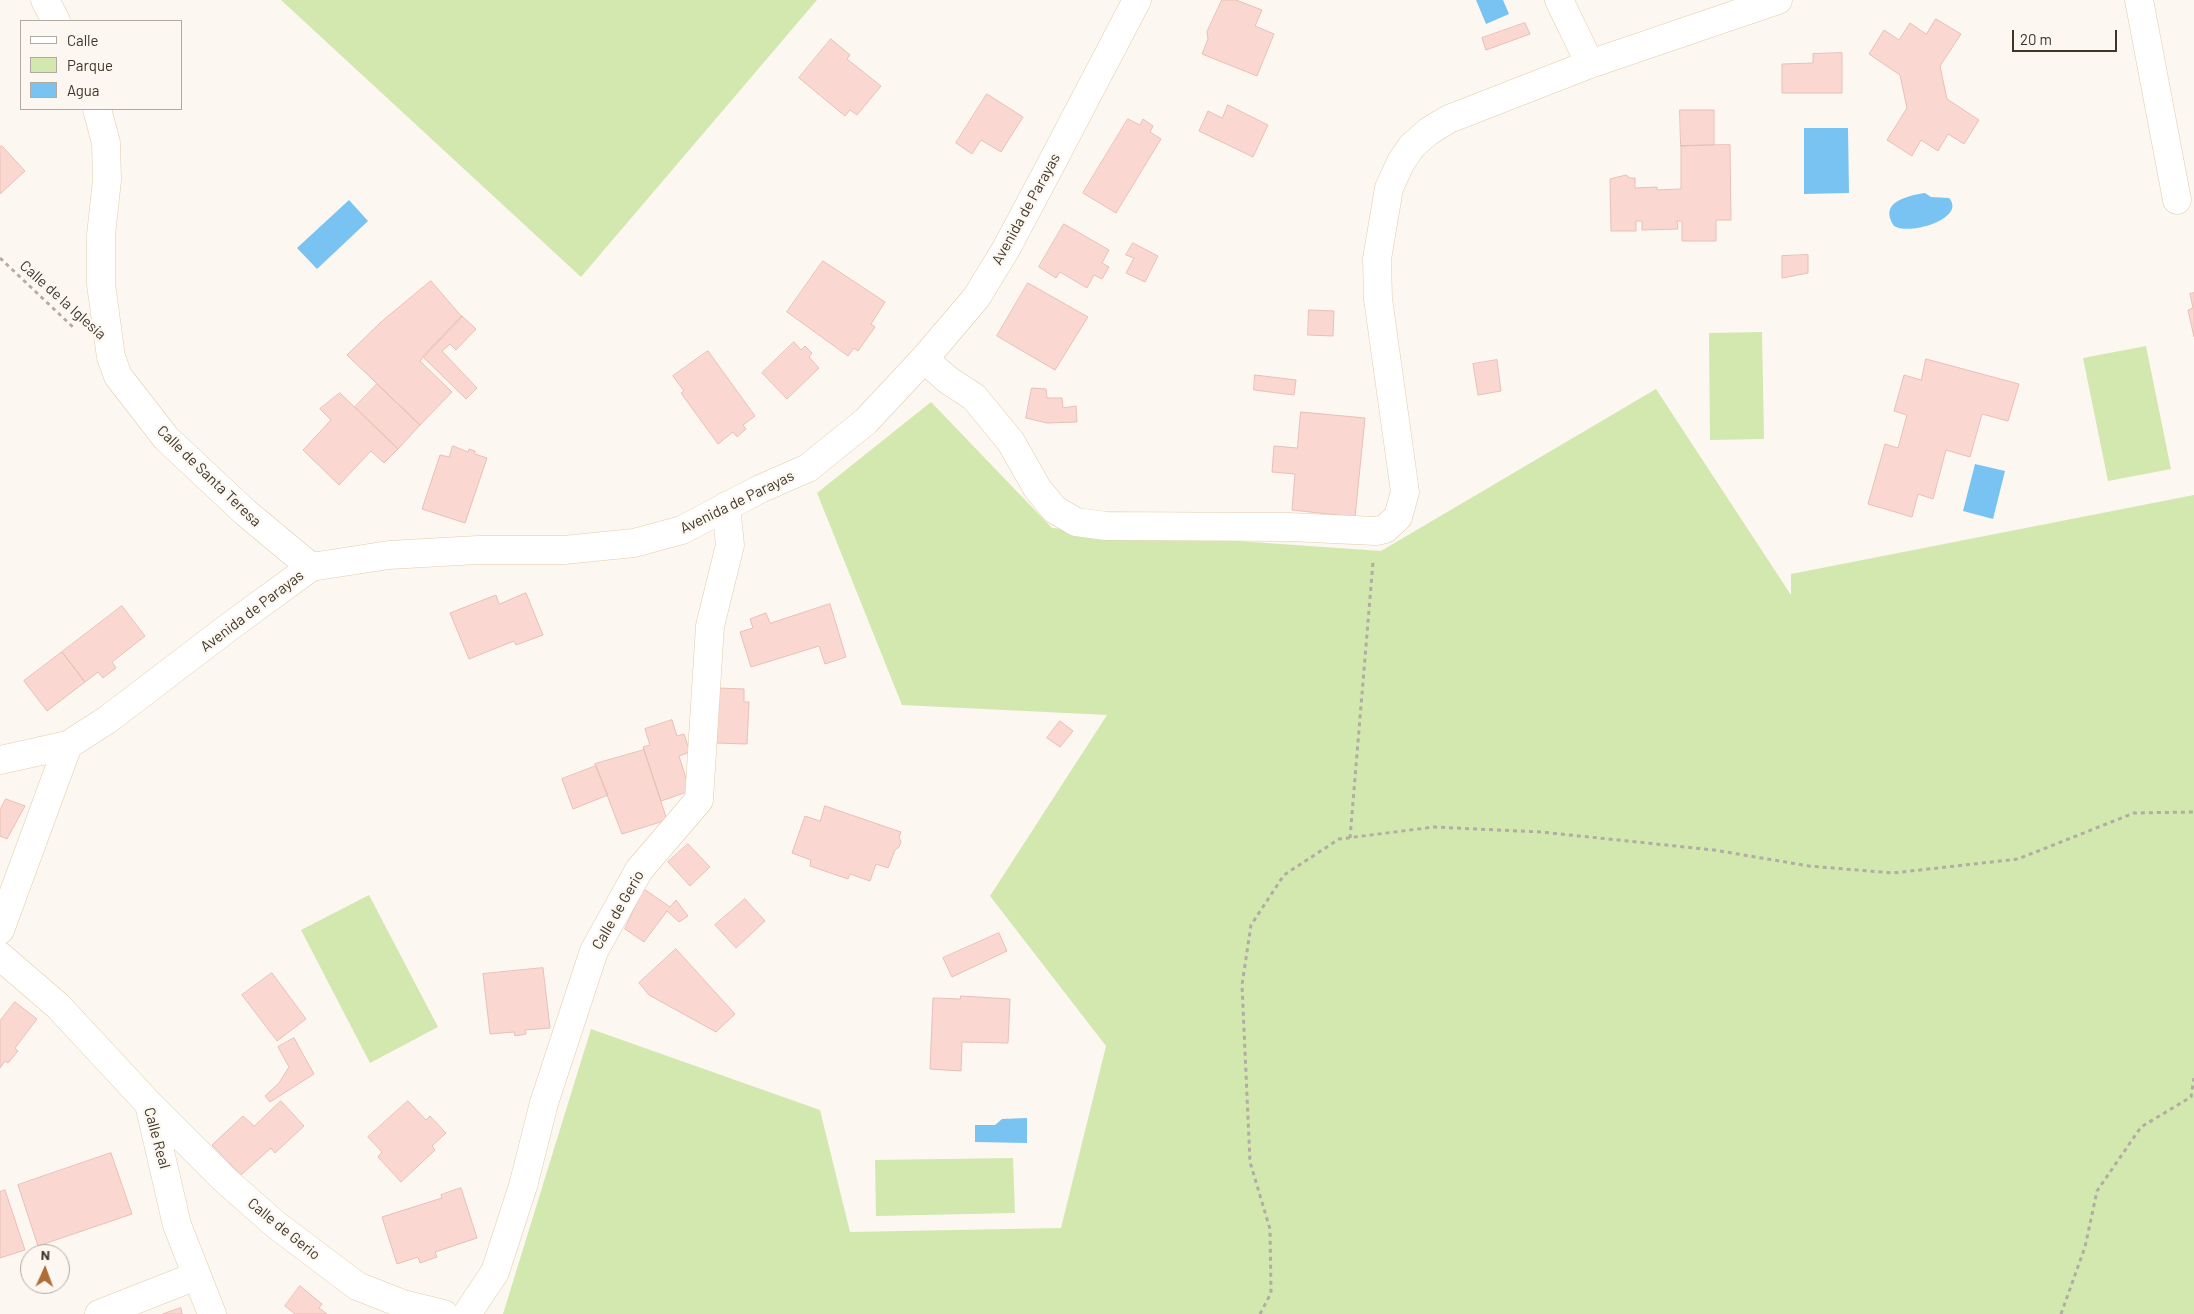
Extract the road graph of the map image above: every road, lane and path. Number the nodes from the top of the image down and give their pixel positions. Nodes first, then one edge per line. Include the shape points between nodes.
1 (45, 0) edge
2 (1137, 0) edge
3 (1559, 0) edge
4 (1778, 0) edge
5 (2139, 0) edge
6 (55, 20) edge
7 (1590, 64) junction
8 (97, 110) edge
9 (2177, 200) dead end
10 (0, 258) edge
11 (111, 357) junction
12 (924, 359) junction
13 (726, 506) junction
14 (1376, 531) junction
15 (311, 567) junction
16 (68, 745) junction
17 (0, 760) edge
18 (2194, 812) edge
19 (1350, 838) junction
20 (0, 930) edge
21 (0, 956) edge
22 (2194, 1078) edge
23 (150, 1104) junction
24 (196, 1276) junction
25 (99, 1314) edge
26 (212, 1314) edge
27 (444, 1314) edge
28 (467, 1314) edge
29 (1260, 1314) edge
30 (2061, 1314) edge

1 - 6 street
2 - 12 street, Avenida de Parayas via 1006,249 976,298
3 - 7 street
4 - 7 street
5 - 9 street
7 - 14 street via 1449,119 1429,131 1412,146 1389,188 1377,259 1378,300 1404,492 1398,517 1385,530
8 - 11 street, Calle de Santa Teresa via 106,142 101,284
10 - 11 path, Calle de la Iglesia via 72,326
11 - 15 street, Calle de Santa Teresa via 118,376 166,438 246,514
12 - 13 street, Avenida de Parayas via 866,421 808,468
12 - 14 street via 974,397 1011,442 1048,502 1076,522 1106,526
13 - 15 street, Avenida de Parayas via 682,530 634,543 564,550 389,555
13 - 28 street, Calle de Gerio via 730,545 710,626 699,800 639,870 594,952 544,1103 523,1186 495,1272
14 - 19 path
15 - 16 street, Avenida de Parayas via 108,720
16 - 17 street, Avenida de Parayas
16 - 20 street
18 - 19 path via 2134,813 2018,859 1893,873 1809,866 1714,850 1541,832 1434,826
19 - 29 path via 1339,840 1284,875 1251,925 1242,985 1250,1162 1270,1229 1271,1292
21 - 23 street, Calle Real via 58,1006
22 - 30 path via 2191,1097 2141,1127 2097,1191 2085,1247
23 - 24 street, Calle Real via 177,1225
23 - 27 street, Calle de Gerio via 224,1179 275,1224 357,1286 402,1304
24 - 25 street
24 - 26 street, Calle Real

